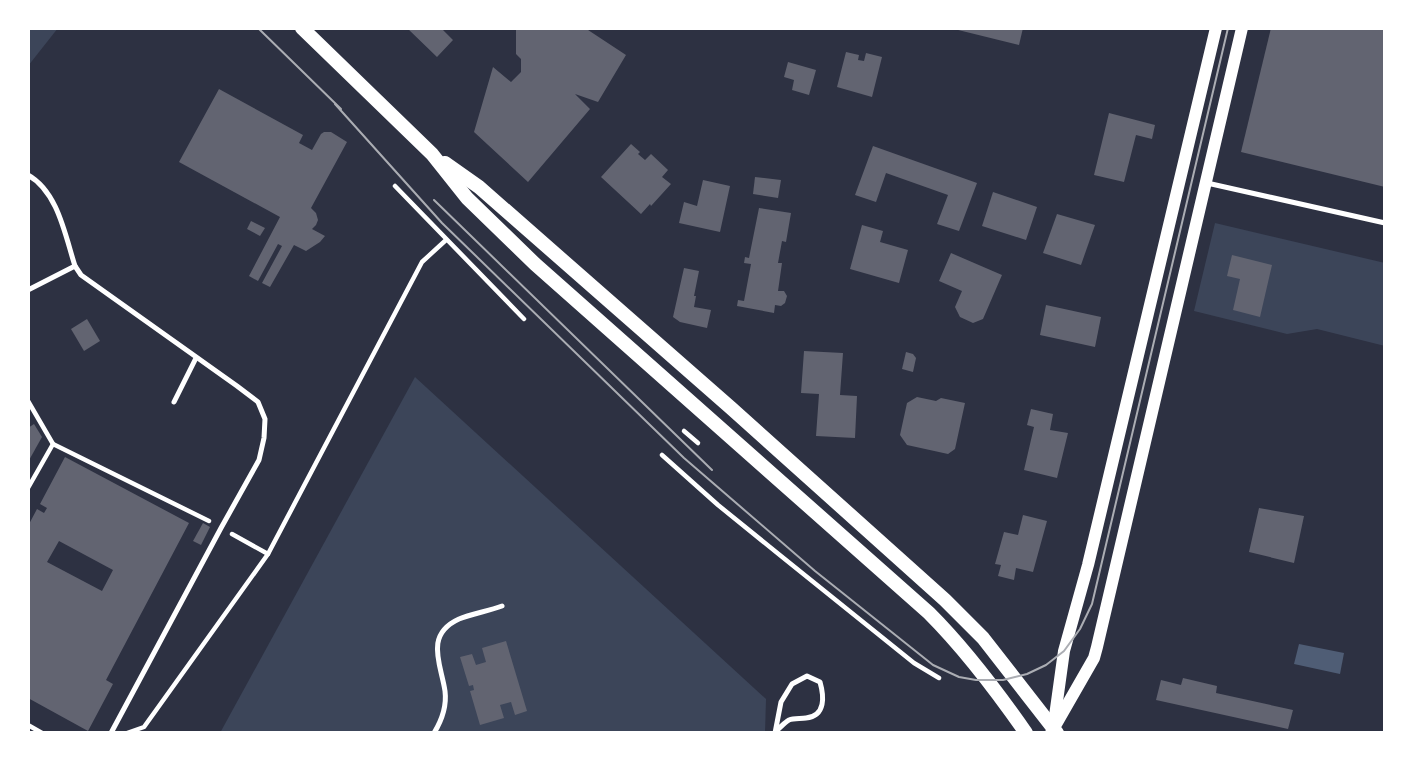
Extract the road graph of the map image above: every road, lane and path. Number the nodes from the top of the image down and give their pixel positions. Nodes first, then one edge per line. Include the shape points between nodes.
1 (302, 28) edge
2 (1216, 28) edge
3 (1242, 28) edge
4 (432, 154) junction
5 (28, 175) edge
6 (1207, 183) junction
7 (395, 186) dead end
8 (1385, 223) edge
9 (446, 240) junction
10 (75, 266) junction
11 (28, 290) edge
12 (524, 319) dead end
13 (196, 358) junction
14 (28, 401) edge
15 (174, 402) dead end
16 (684, 431) dead end
17 (698, 443) dead end
18 (53, 444) junction
19 (662, 455) dead end
20 (28, 488) edge
21 (221, 528) junction
22 (268, 554) junction
23 (502, 606) dead end
24 (939, 678) dead end
25 (28, 725) edge
26 (775, 732) edge
27 (1054, 732) edge
28 (42, 733) edge
29 (111, 733) edge
30 (125, 733) edge
31 (435, 733) edge
32 (1026, 733) edge

1 - 4 main road
2 - 27 street via 1064,651
3 - 6 street
4 - 27 main road via 479,187 938,594 983,638
4 - 32 main road via 467,198 536,264 953,636
5 - 10 lane via 53,201
6 - 8 lane
6 - 27 street via 1094,658
7 - 9 path
9 - 12 path
9 - 22 path via 422,262
10 - 11 lane
10 - 13 lane via 81,275
13 - 15 lane
13 - 21 lane via 258,402 265,419 259,460
14 - 18 path
16 - 17 path
18 - 20 path
18 - 21 path
19 - 24 path via 771,548
21 - 22 path
21 - 29 lane
22 - 30 path via 144,727
23 - 31 lane via 458,619 437,642 445,693 443,716
25 - 28 path
26 - 26 lane via 781,702 792,684 807,676 820,682 823,706 817,715 790,719

